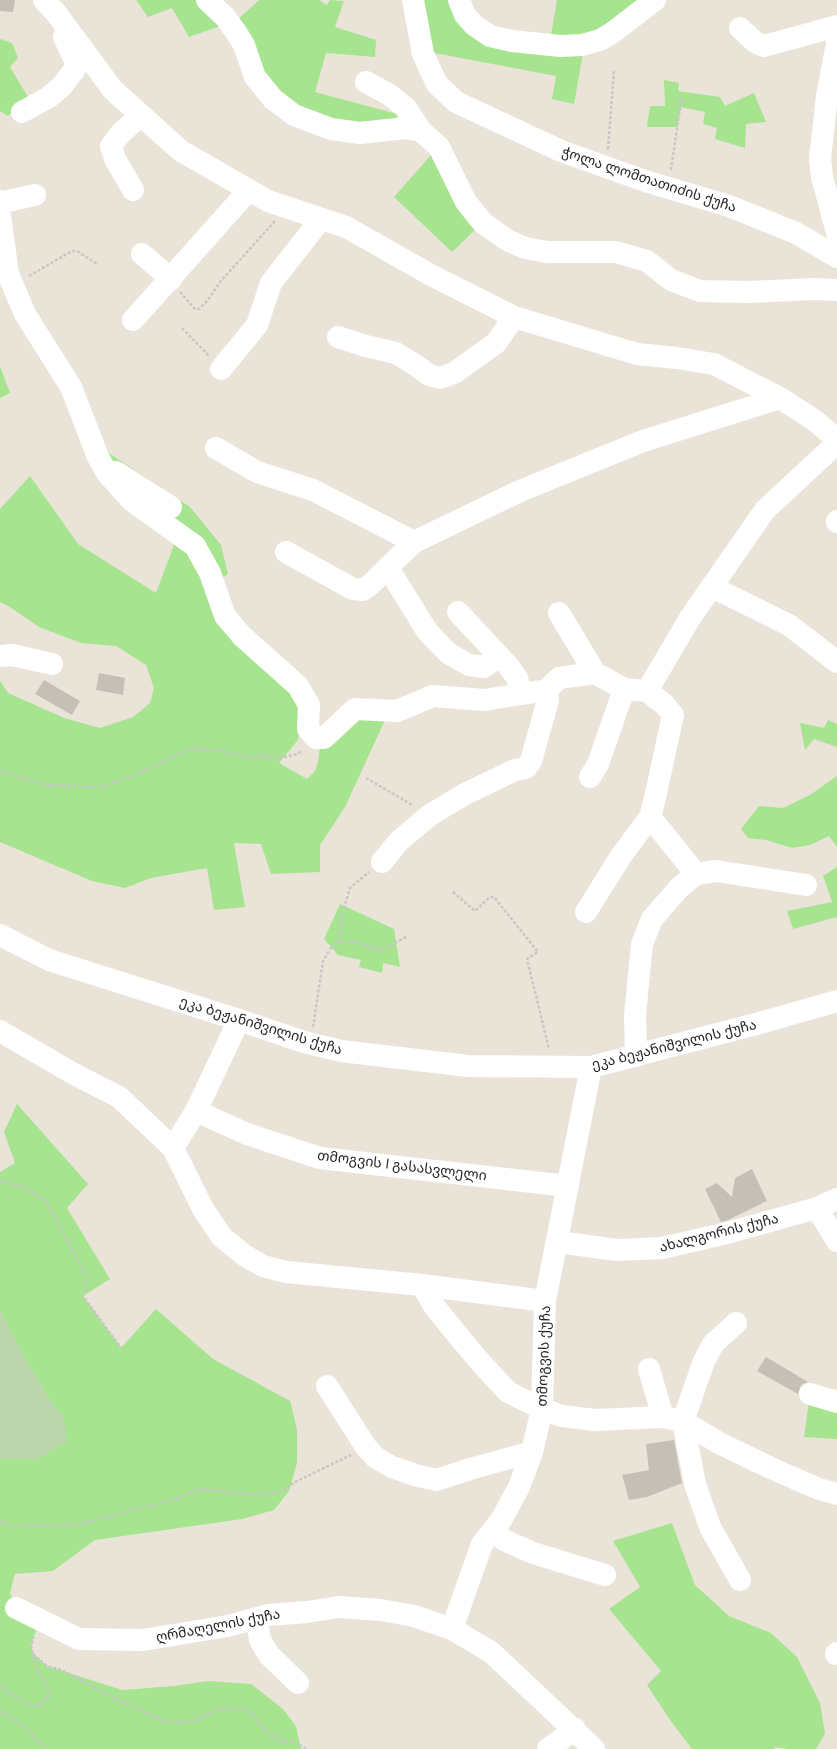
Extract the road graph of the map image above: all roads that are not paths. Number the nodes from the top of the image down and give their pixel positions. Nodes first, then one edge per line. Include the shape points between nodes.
1 (207, 0) edge
2 (413, 0) edge
3 (459, 0) edge
4 (655, 0) edge
5 (50, 6) edge
6 (837, 26) edge
7 (740, 28) dead end
8 (837, 43) edge
9 (366, 82) dead end
10 (22, 112) dead end
11 (141, 115) junction
12 (421, 131) junction
13 (134, 190) dead end
14 (249, 190) junction
15 (35, 195) dead end
16 (0, 201) edge
17 (0, 216) edge
18 (321, 219) junction
19 (837, 233) edge
20 (142, 254) dead end
21 (837, 257) edge
22 (170, 280) junction
23 (837, 290) edge
24 (514, 317) junction
25 (133, 320) dead end
26 (338, 337) dead end
27 (221, 369) road end
28 (780, 398) junction
29 (837, 439) edge
30 (837, 443) edge
31 (216, 448) dead end
32 (95, 449) junction
33 (171, 507) dead end
34 (414, 542) junction
35 (286, 552) dead end
36 (388, 568) junction
37 (712, 587) junction
38 (458, 612) dead end
39 (559, 613) dead end
40 (0, 656) edge
41 (499, 656) junction
42 (837, 662) edge
43 (52, 664) dead end
44 (595, 673) junction
45 (624, 689) junction
46 (546, 690) junction
47 (647, 691) junction
48 (522, 694) junction
49 (590, 777) dead end
50 (650, 817) junction
51 (382, 862) road end
52 (696, 874) junction
53 (806, 885) dead end
54 (586, 912) dead end
55 (0, 936) edge
56 (837, 1001) edge
57 (239, 1020) junction
58 (0, 1031) edge
59 (636, 1056) junction
60 (591, 1067) junction
61 (196, 1111) junction
62 (173, 1148) junction
63 (568, 1186) junction
64 (837, 1199) edge
65 (817, 1208) junction
66 (837, 1241) edge
67 (558, 1242) junction
68 (422, 1285) junction
69 (545, 1301) junction
70 (736, 1323) dead end
71 (649, 1369) dead end
72 (327, 1386) dead end
73 (810, 1394) dead end
74 (837, 1402) edge
75 (542, 1409) junction
76 (673, 1419) junction
77 (532, 1452) junction
78 (837, 1494) edge
79 (492, 1531) junction
80 (606, 1575) dead end
81 (740, 1580) dead end
82 (16, 1608) dead end
83 (257, 1619) junction
84 (452, 1629) junction
85 (298, 1683) dead end
86 (574, 1729) junction
87 (548, 1749) edge
88 (594, 1749) edge

1 - 12 street via 236,32 244,45 255,77 273,99 294,115 331,129 360,133 406,128
2 - 21 street, ჭოლა ლომთათიძის ქუჩა via 423,54 437,84 456,102 561,151 742,211 796,233
3 - 4 street via 465,15 490,36 560,46 582,45 600,40
5 - 10 street via 76,63 75,69 62,86 49,97
5 - 11 street via 113,90
6 - 7 street via 764,46 755,42
8 - 19 street via 827,96 820,158 822,177
9 - 12 street via 390,95 406,108
11 - 13 street via 120,134 112,146 115,159
11 - 14 street via 181,151
12 - 23 street via 439,147 466,202 483,223 507,240 526,248 547,252 616,252 647,261 671,280 700,291
14 - 18 street via 268,201
14 - 22 street
15 - 16 street
17 - 32 street via 8,274 12,285 25,314 71,387
18 - 24 street via 346,227 431,275
18 - 27 street via 271,282 257,324
20 - 22 street
22 - 25 street
24 - 26 street via 496,343 454,373 440,378 429,375 396,353
24 - 28 street via 637,354 714,364
28 - 29 street
28 - 34 street via 643,441 520,490
30 - 37 street via 765,510
31 - 34 street via 257,472 313,490
32 - 33 street via 114,470
32 - 48 street via 107,473 132,500 195,546 210,573 225,616 242,636 298,686 309,705 308,729 316,738 324,738 355,709 397,711 433,696 484,700
34 - 36 street
35 - 36 street via 353,589 363,590
36 - 41 street via 427,631 448,653 469,665 484,667
37 - 42 street via 789,625
37 - 47 street via 690,618
38 - 41 street
39 - 44 street
40 - 43 street via 12,655
41 - 48 street via 517,678
44 - 45 street
44 - 46 street via 559,678
45 - 47 street
45 - 49 street via 598,764
46 - 48 street
46 - 51 street via 548,700 531,761 526,768 515,770 465,794 430,815 398,841
47 - 50 street via 665,705 672,715
50 - 52 street
50 - 54 street via 621,856
52 - 53 street via 716,871
52 - 59 street via 679,888 652,919 642,944 635,1015
55 - 57 street, ეკა ბეჟანიშვილის ქუჩა via 49,960
56 - 59 street, ეკა ბეჟანიშვილის ქუჩა
57 - 60 street, ეკა ბეჟანიშვილის ქუჩა via 341,1051 468,1066
57 - 61 street
58 - 62 street via 119,1097
59 - 60 street, ეკა ბეჟანიშვილის ქუჩა
60 - 63 street, თმოგვის ქუჩა
61 - 62 street
61 - 63 street, თმოგვის I გასასვლელი via 247,1134 320,1158
62 - 68 street via 203,1208 222,1237 250,1259 263,1266 286,1272
63 - 67 street, თმოგვის ქუჩა
64 - 65 street, ახალგორის ქუჩა
65 - 66 street
65 - 67 street, ახალგორის ქუჩა via 662,1248 617,1250
67 - 69 street, თმოგვის ქუჩა
68 - 69 street
68 - 75 street via 434,1306 481,1364 508,1392
69 - 75 street, თმოგვის ქუჩა
70 - 76 street via 713,1344
71 - 76 street
72 - 77 street via 366,1447 376,1458 392,1467 436,1480
73 - 74 street
75 - 76 street via 562,1416 595,1420
75 - 77 street, თმოგვის ქუჩა
76 - 78 street via 774,1469
76 - 81 street via 710,1528
77 - 79 street, თმოგვის ქუჩა via 519,1487
79 - 80 street via 533,1554
79 - 84 street, თმოგვის ქუჩა via 482,1544
82 - 83 street, ღრმაღელის ქუჩა via 79,1639 143,1640
83 - 84 street, ღრმაღელის ქუჩა via 268,1615 339,1607 381,1610 414,1616
83 - 85 street via 260,1640 269,1655
84 - 86 street, ღრმაღელის ქუჩა via 491,1652
86 - 87 street
86 - 88 street, ღრმაღელის ქუჩა

